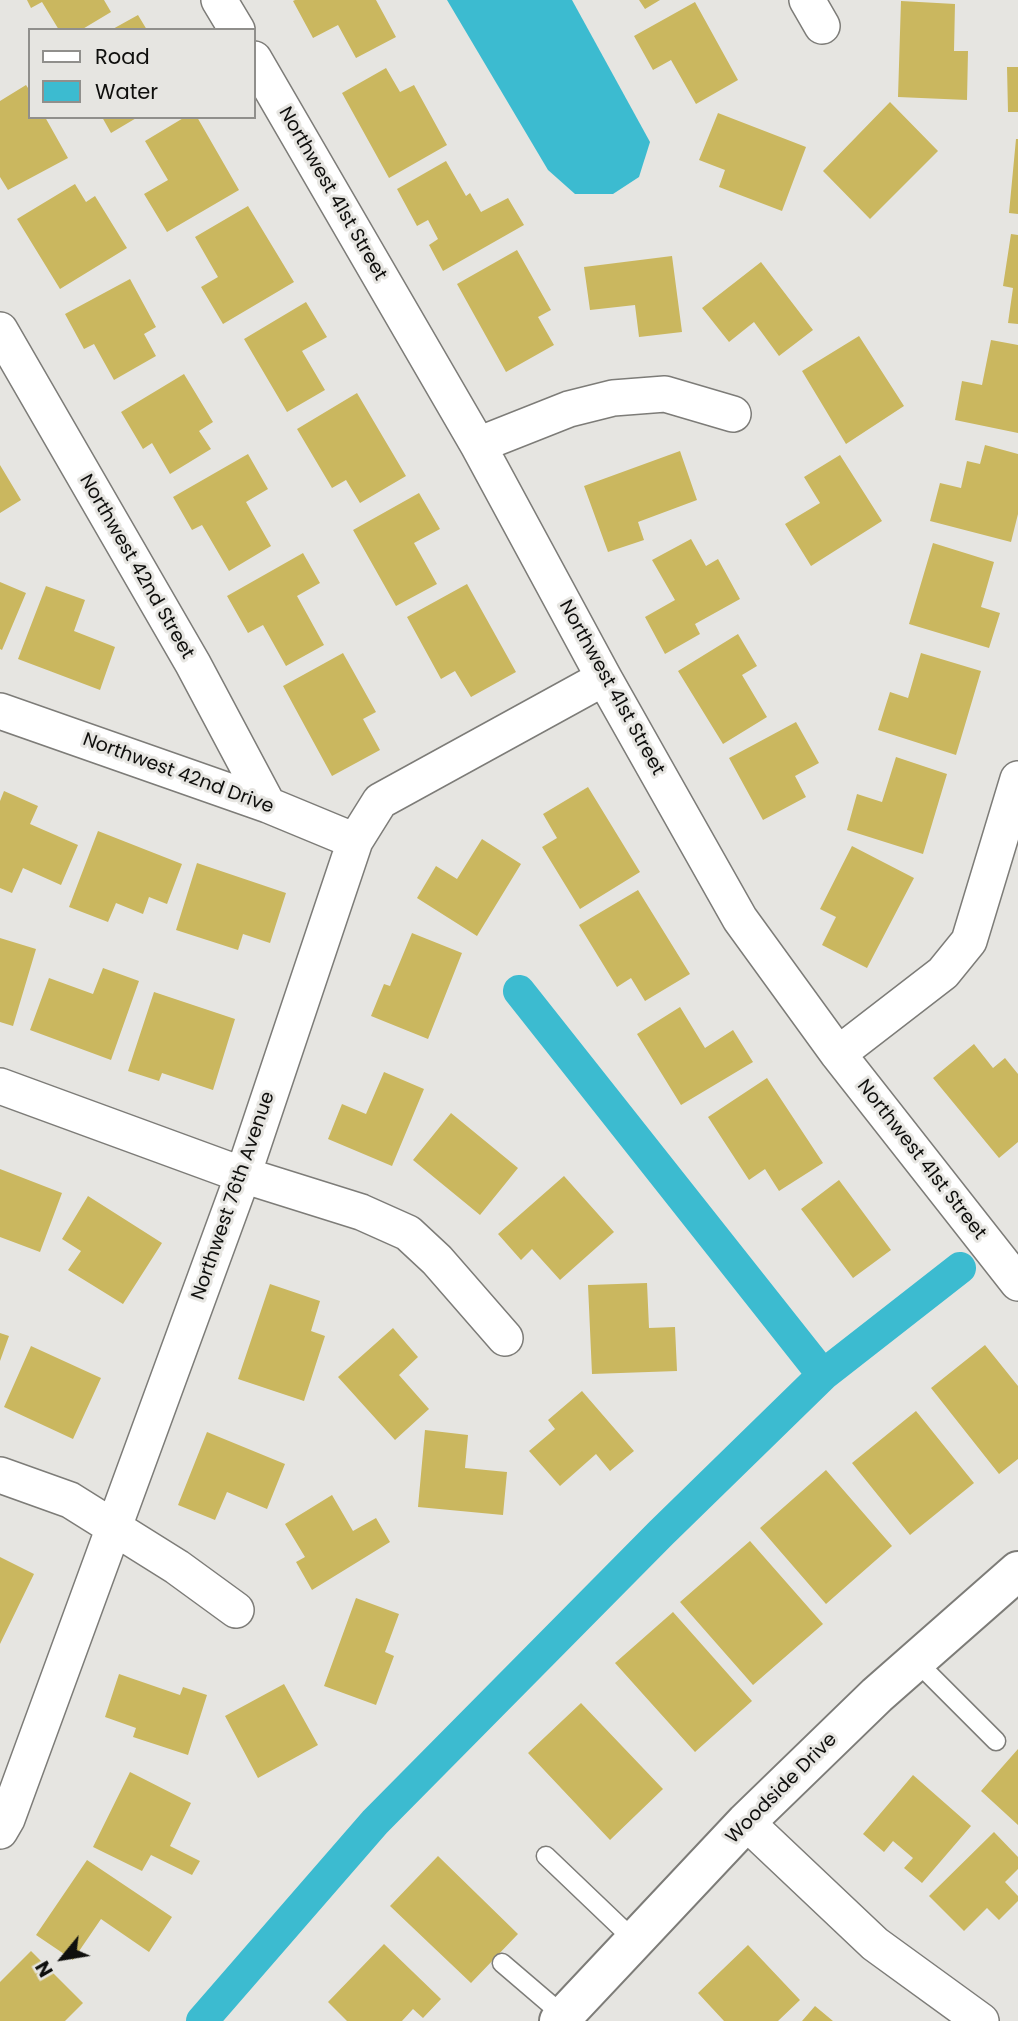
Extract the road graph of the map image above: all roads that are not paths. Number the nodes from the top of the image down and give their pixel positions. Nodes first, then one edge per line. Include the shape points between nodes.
1 (219, 0) edge
2 (236, 28) edge
3 (256, 62) edge
4 (0, 330) edge
5 (733, 414) dead end
6 (478, 445) junction
7 (604, 678) junction
8 (0, 712) edge
9 (1018, 779) edge
10 (268, 805) junction
11 (355, 841) junction
12 (838, 1054) junction
13 (0, 1086) edge
14 (243, 1175) junction
15 (1018, 1283) edge
16 (505, 1338) dead end
17 (0, 1475) edge
18 (115, 1528) junction
19 (1017, 1574) edge
20 (236, 1610) dead end
21 (916, 1661) junction
22 (996, 1741) dead end
23 (746, 1822) junction
24 (0, 1831) edge
25 (547, 1856) dead end
26 (635, 1941) junction
27 (502, 1962) dead end
28 (561, 2019) edge
29 (981, 2021) edge

1 - 2 street
3 - 6 street, Northwest 41st Street
4 - 10 street, Northwest 42nd Street via 193,664
5 - 6 street via 665,394 613,398
6 - 7 street, Northwest 41st Street
7 - 11 street, Northwest 76th Avenue via 380,801
7 - 12 street, Northwest 41st Street via 740,919
8 - 10 street, Northwest 42nd Drive
9 - 12 street via 969,941 943,973
10 - 11 street, Northwest 42nd Drive
11 - 14 street, Northwest 76th Avenue
12 - 15 street, Northwest 41st Street
13 - 14 street
14 - 16 street via 361,1212 408,1233
14 - 18 street, Northwest 76th Avenue
17 - 18 street via 70,1500
18 - 20 street
18 - 24 street, Northwest 76th Avenue
19 - 21 street, Woodside Drive
21 - 22 lane
21 - 23 street, Woodside Drive
23 - 26 street, Woodside Drive
23 - 29 street via 875,1944
25 - 26 lane
26 - 28 street, Woodside Drive
27 - 28 lane

